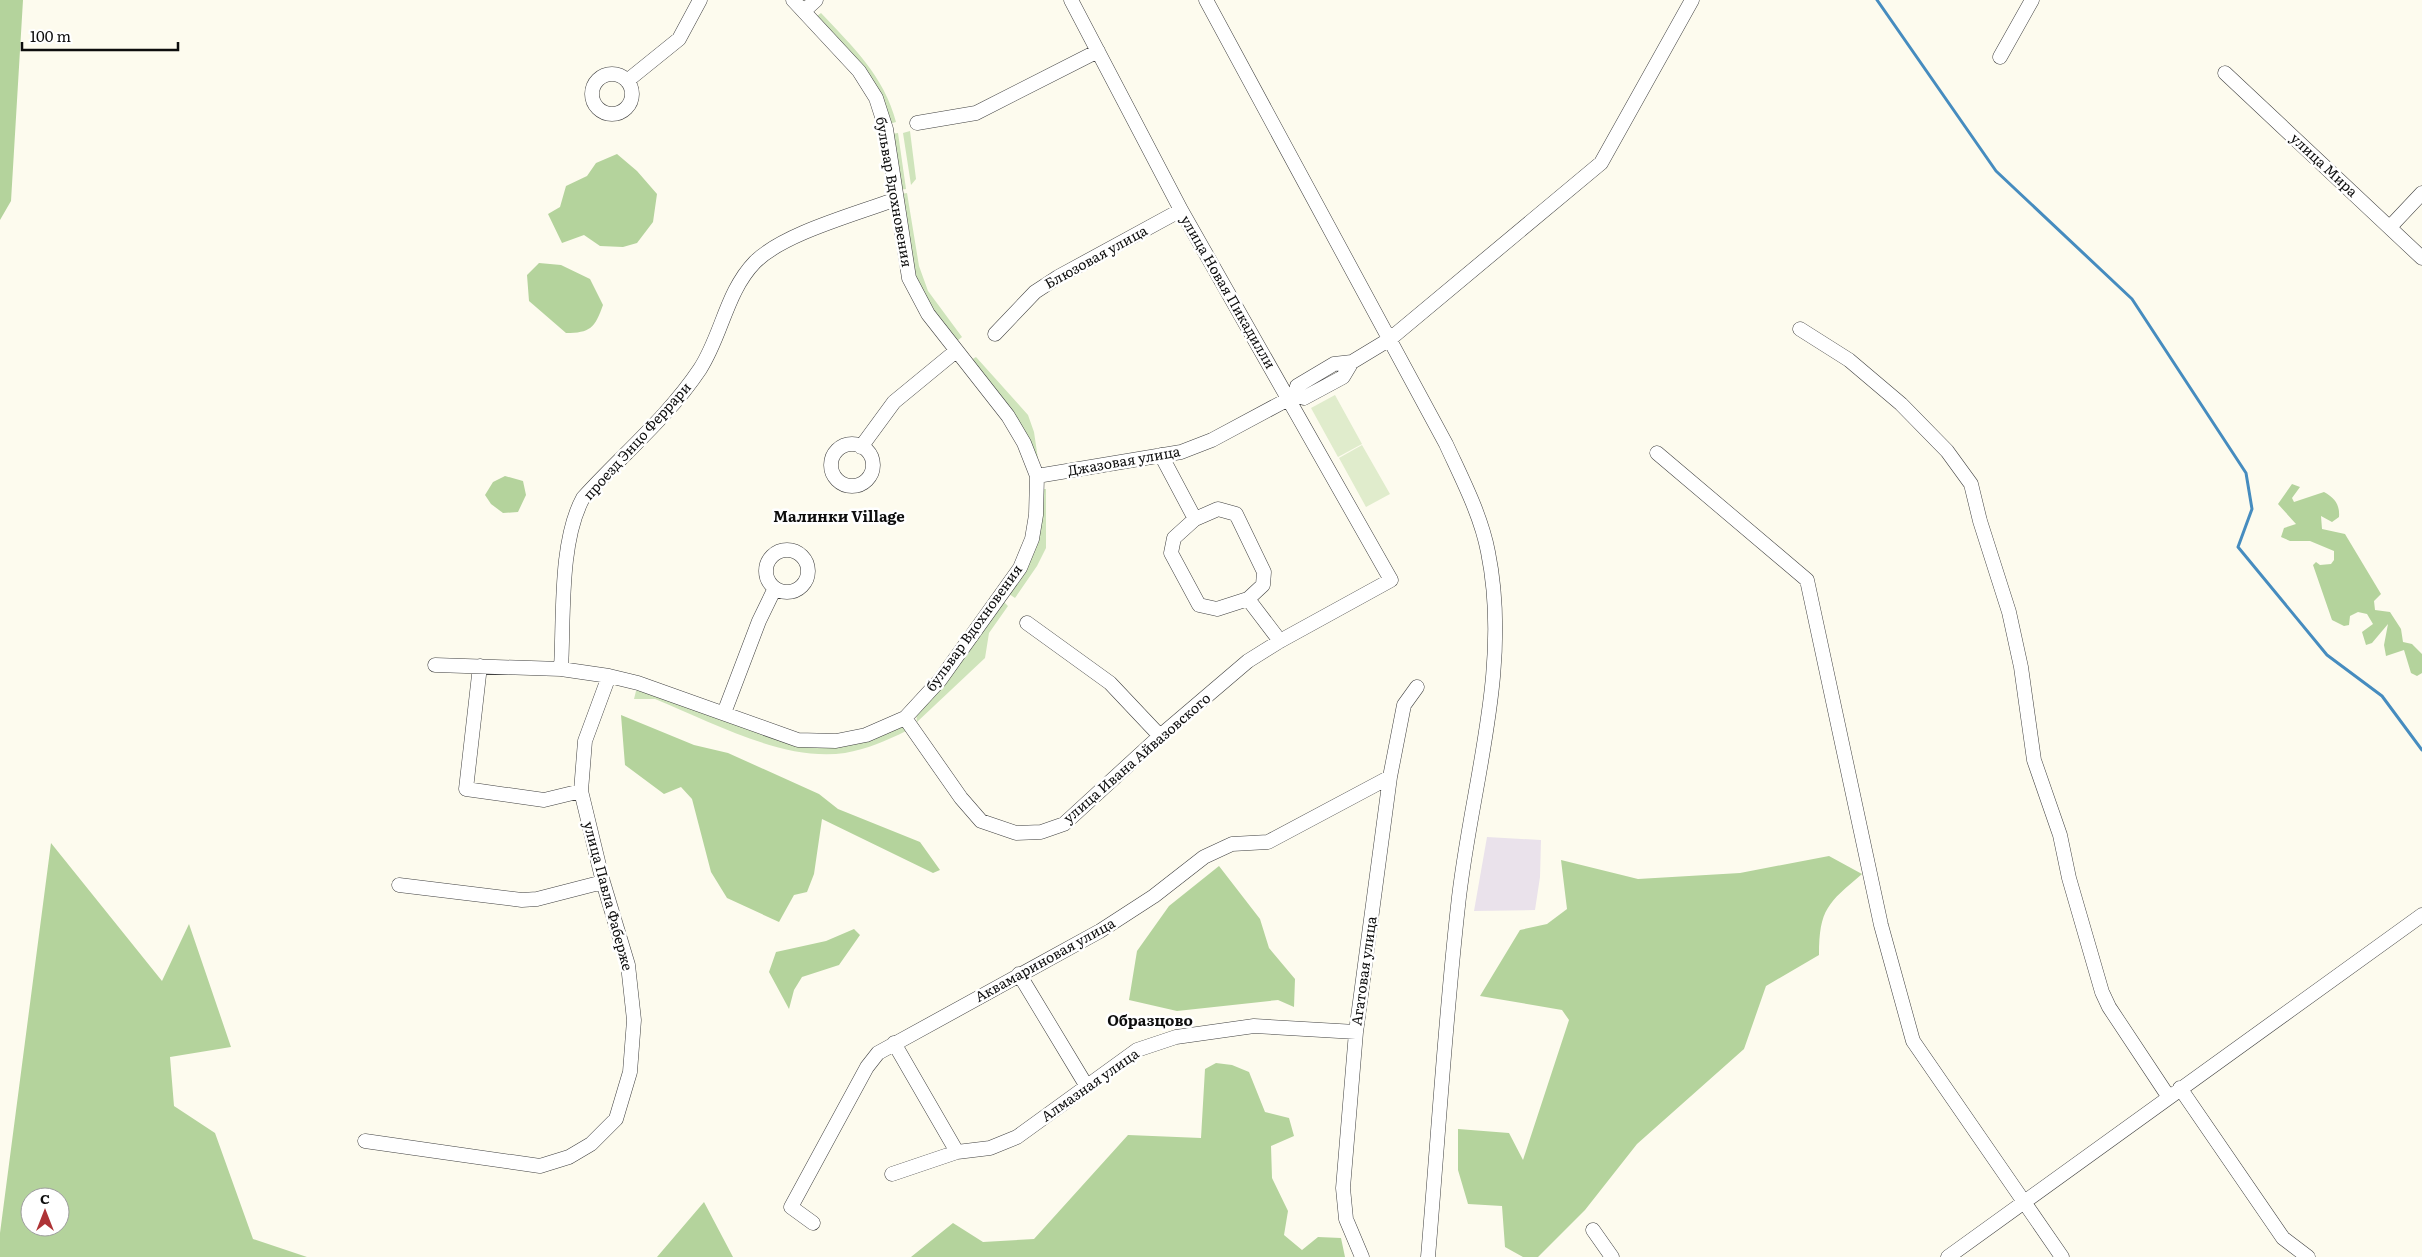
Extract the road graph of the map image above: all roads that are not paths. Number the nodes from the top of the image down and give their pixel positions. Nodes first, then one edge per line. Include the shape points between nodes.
1 (700, 0) edge
2 (792, 0) edge
3 (816, 0) edge
4 (1071, 0) edge
5 (1206, 0) edge
6 (1692, 0) edge
7 (2032, 0) edge
8 (804, 11) junction
9 (1098, 51) junction
10 (2000, 57) dead end
11 (2225, 74) dead end
12 (627, 81) dead end
13 (917, 123) dead end
14 (2422, 193) edge
15 (896, 200) junction
16 (1182, 210) junction
17 (2390, 226) junction
18 (2422, 258) edge
19 (1800, 329) dead end
20 (995, 334) dead end
21 (1390, 339) junction
22 (956, 351) junction
23 (1292, 396) junction
24 (861, 447) dead end
25 (1657, 453) dead end
26 (1161, 455) junction
27 (1037, 476) junction
28 (1195, 519) junction
29 (1391, 580) joint
30 (775, 588) dead end
31 (1248, 600) junction
32 (1027, 622) dead end
33 (1280, 640) junction
34 (435, 665) dead end
35 (480, 666) junction
36 (561, 669) junction
37 (609, 676) junction
38 (1416, 688) dead end
39 (724, 713) junction
40 (905, 718) junction
41 (1160, 736) junction
42 (1390, 777) junction
43 (580, 791) junction
44 (603, 882) junction
45 (399, 884) dead end
46 (2422, 915) edge
47 (1020, 974) junction
48 (1356, 1032) junction
49 (894, 1043) junction
50 (1086, 1085) junction
51 (2174, 1092) junction
52 (365, 1141) dead end
53 (958, 1152) junction
54 (892, 1174) dead end
55 (2023, 1202) junction
56 (813, 1224) dead end
57 (1593, 1230) dead end
58 (1362, 1257) edge
59 (1428, 1257) edge
60 (1612, 1257) edge
61 (1948, 1257) edge
62 (2062, 1257) edge
63 (2308, 1257) edge

1 - 12 street via 679,39
2 - 8 street, бульвар Вдохновения
3 - 8 street
4 - 9 street, улица Новая Пикадилли
5 - 21 street
6 - 21 street via 1601,164
7 - 10 street
8 - 15 street, бульвар Вдохновения via 859,71 876,98 886,129
9 - 13 street via 976,113
9 - 16 street, улица Новая Пикадилли
11 - 17 street, улица Мира
14 - 17 street
15 - 22 street, бульвар Вдохновения via 909,278 928,314
15 - 36 street, проезд Энцо Феррари via 781,242 756,262 735,289 703,364 684,393 583,498 574,515 568,541
16 - 20 street, Блюзовая улица via 1034,292
16 - 23 street, улица Новая Пикадилли
17 - 18 street, улица Мира
19 - 51 street via 1849,360 1901,404 1947,451 1971,484 2009,612 2021,667 2034,760 2060,835 2071,887 2102,992 2109,1007
21 - 23 street via 1352,362 1334,364 1297,386
21 - 59 street via 1470,496 1488,549 1494,582 1495,652 1458,903
22 - 24 street via 894,402
22 - 27 street, бульвар Вдохновения via 1008,416 1024,443
23 - 26 street, Джазовая улица via 1212,440 1181,452
23 - 29 street, улица Новая Пикадилли
25 - 55 street via 1807,580 1881,925 1913,1041
26 - 27 street, Джазовая улица
26 - 28 street
27 - 40 street, бульвар Вдохновения via 1032,540 1020,568 940,680
28 - 31 street via 1218,509 1236,514 1264,572 1263,585
28 - 31 street via 1174,538 1171,553 1199,605 1217,609
29 - 33 street, улица Ивана Айвазовского
30 - 39 street
31 - 33 street
32 - 41 street via 1110,683
33 - 41 street, улица Ивана Айвазовского via 1248,662
34 - 35 street, бульвар Вдохновения
35 - 36 street, бульвар Вдохновения
35 - 43 street via 466,788 544,800
36 - 37 street, бульвар Вдохновения
37 - 39 street, бульвар Вдохновения
37 - 43 street, улица Павла Фаберже via 585,741
38 - 42 street, Агатовая улица via 1404,705
39 - 40 street, бульвар Вдохновения via 798,740 817,741 866,736
40 - 41 street, улица Ивана Айвазовского via 981,821 1016,833 1040,832 1064,824
42 - 47 street, Аквамариновая улица via 1268,842 1232,844 1204,857 1100,932
42 - 48 street, Агатовая улица
43 - 44 street, улица Павла Фаберже
44 - 45 street via 522,900
44 - 52 street, улица Павла Фаберже via 628,965 634,1020 630,1072 616,1119 591,1144 569,1157 540,1166
46 - 51 street
47 - 49 street, Аквамариновая улица
47 - 50 street
48 - 50 street, Алмазная улица via 1254,1026 1176,1037 1137,1050
48 - 58 street, Агатовая улица via 1343,1188 1346,1219
49 - 53 street
49 - 56 street, Аквамариновая улица via 878,1053 867,1067 791,1207
50 - 53 street, Алмазная улица via 1017,1137 990,1148
51 - 55 street
51 - 63 street via 2284,1238
53 - 54 street, Алмазная улица
55 - 61 street
55 - 62 street
57 - 60 street

